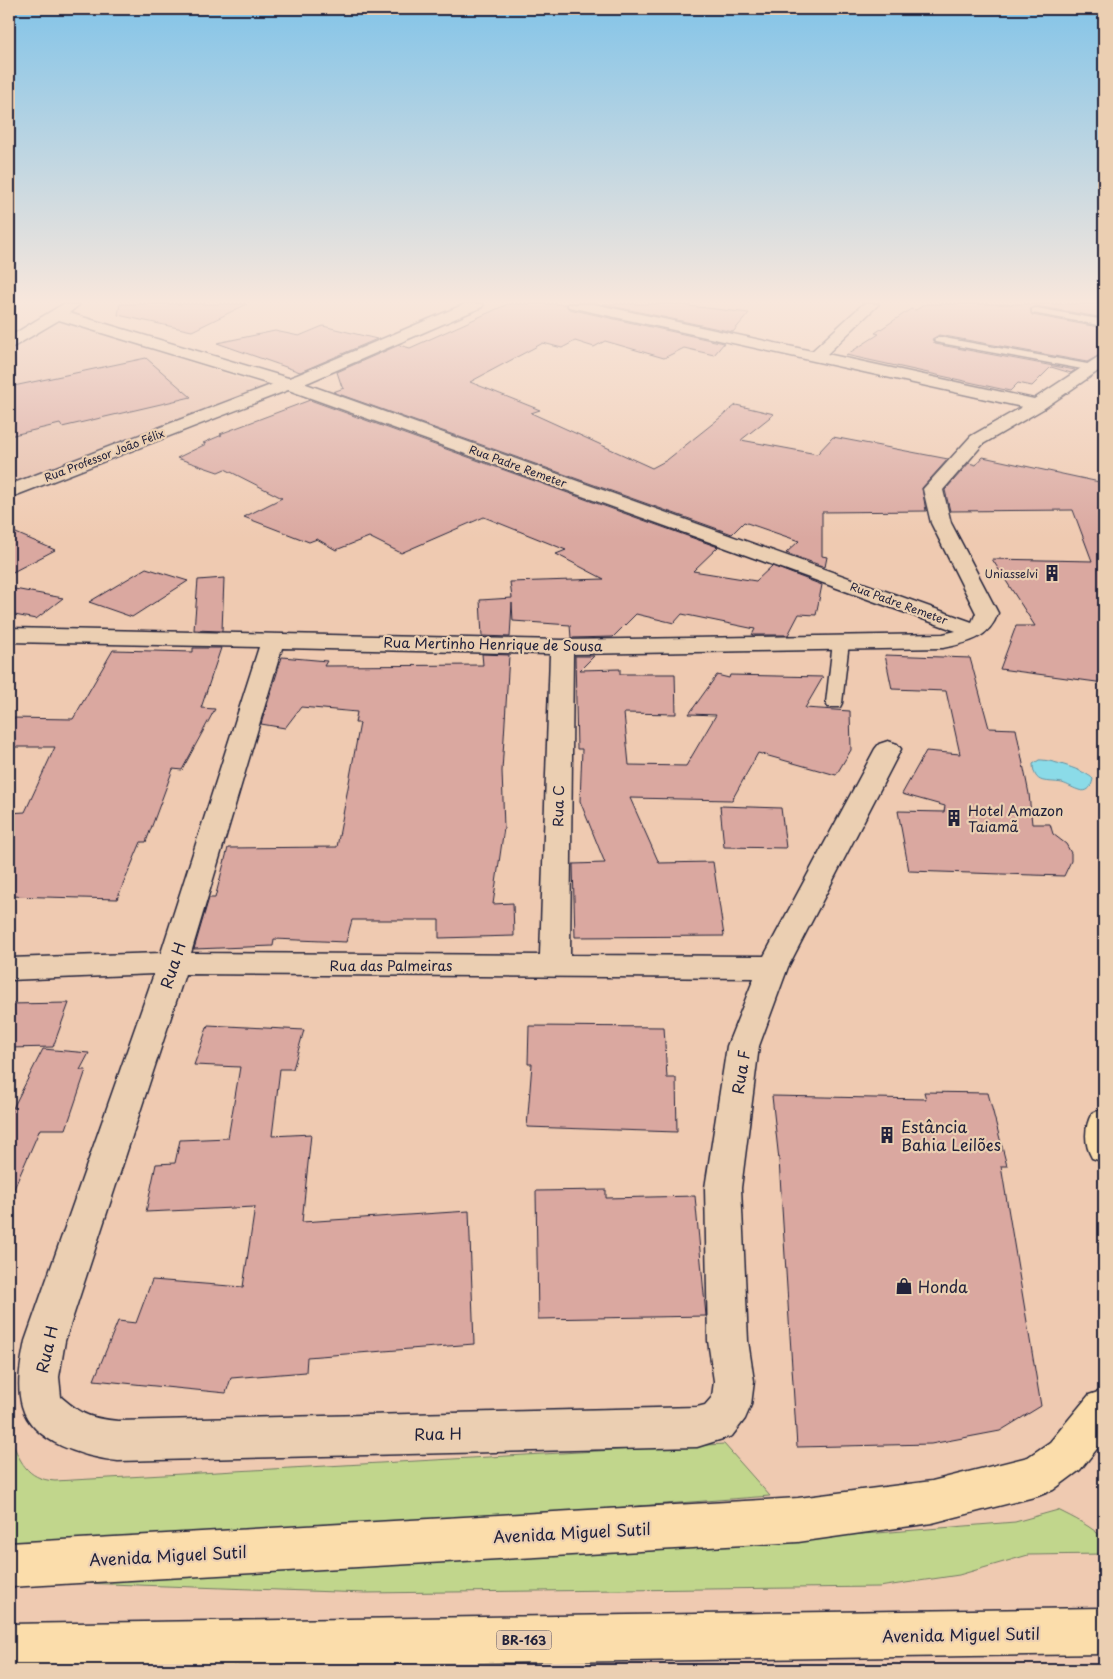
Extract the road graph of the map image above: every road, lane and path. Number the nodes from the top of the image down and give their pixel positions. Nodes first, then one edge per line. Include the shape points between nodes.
1 (284, 382) edge
2 (293, 382) edge
3 (935, 382) edge
4 (1071, 382) edge
5 (289, 384) junction
6 (1037, 404) junction
7 (9, 492) edge
8 (976, 631) junction
9 (9, 635) edge
10 (273, 640) junction
11 (840, 642) junction
12 (562, 647) junction
13 (834, 703) dead end
14 (888, 749) dead end
15 (173, 963) junction
16 (555, 966) junction
17 (773, 967) junction
18 (9, 969) edge
19 (1104, 1122) edge
20 (1104, 1148) edge
21 (1104, 1409) edge
22 (717, 1422) joint
23 (9, 1564) edge
24 (1104, 1631) edge
25 (9, 1648) edge

1 - 5 street, Rua Padre Remeter
2 - 5 street, Rua Professor João Félix
3 - 6 street
4 - 6 street
5 - 7 street, Rua Professor João Félix
5 - 8 street, Rua Padre Remeter
6 - 8 street via 976,440 933,489 942,523 986,613 984,623
8 - 11 street, Rua Mertinho Henrique de Sousa via 943,640
9 - 10 street, Rua Mertinho Henrique de Sousa
10 - 12 street, Rua Mertinho Henrique de Sousa
10 - 15 street, Rua H
11 - 12 street, Rua Mertinho Henrique de Sousa
11 - 13 lane
12 - 16 street, Rua C
14 - 17 street, Rua F
15 - 16 street, Rua das Palmeiras
15 - 18 street, Rua das Palmeiras
15 - 22 street, Rua H via 45,1341 38,1377 42,1406 67,1430 90,1438 118,1441 697,1427
16 - 17 street, Rua das Palmeiras
17 - 22 street, Rua F via 743,1046 723,1188 728,1341 734,1381 731,1405
19 - 20 main road
21 - 23 main road, Avenida Miguel Sutil via 1065,1456 1038,1475 932,1502 798,1520
24 - 25 main road, Avenida Miguel Sutil / BR-163

